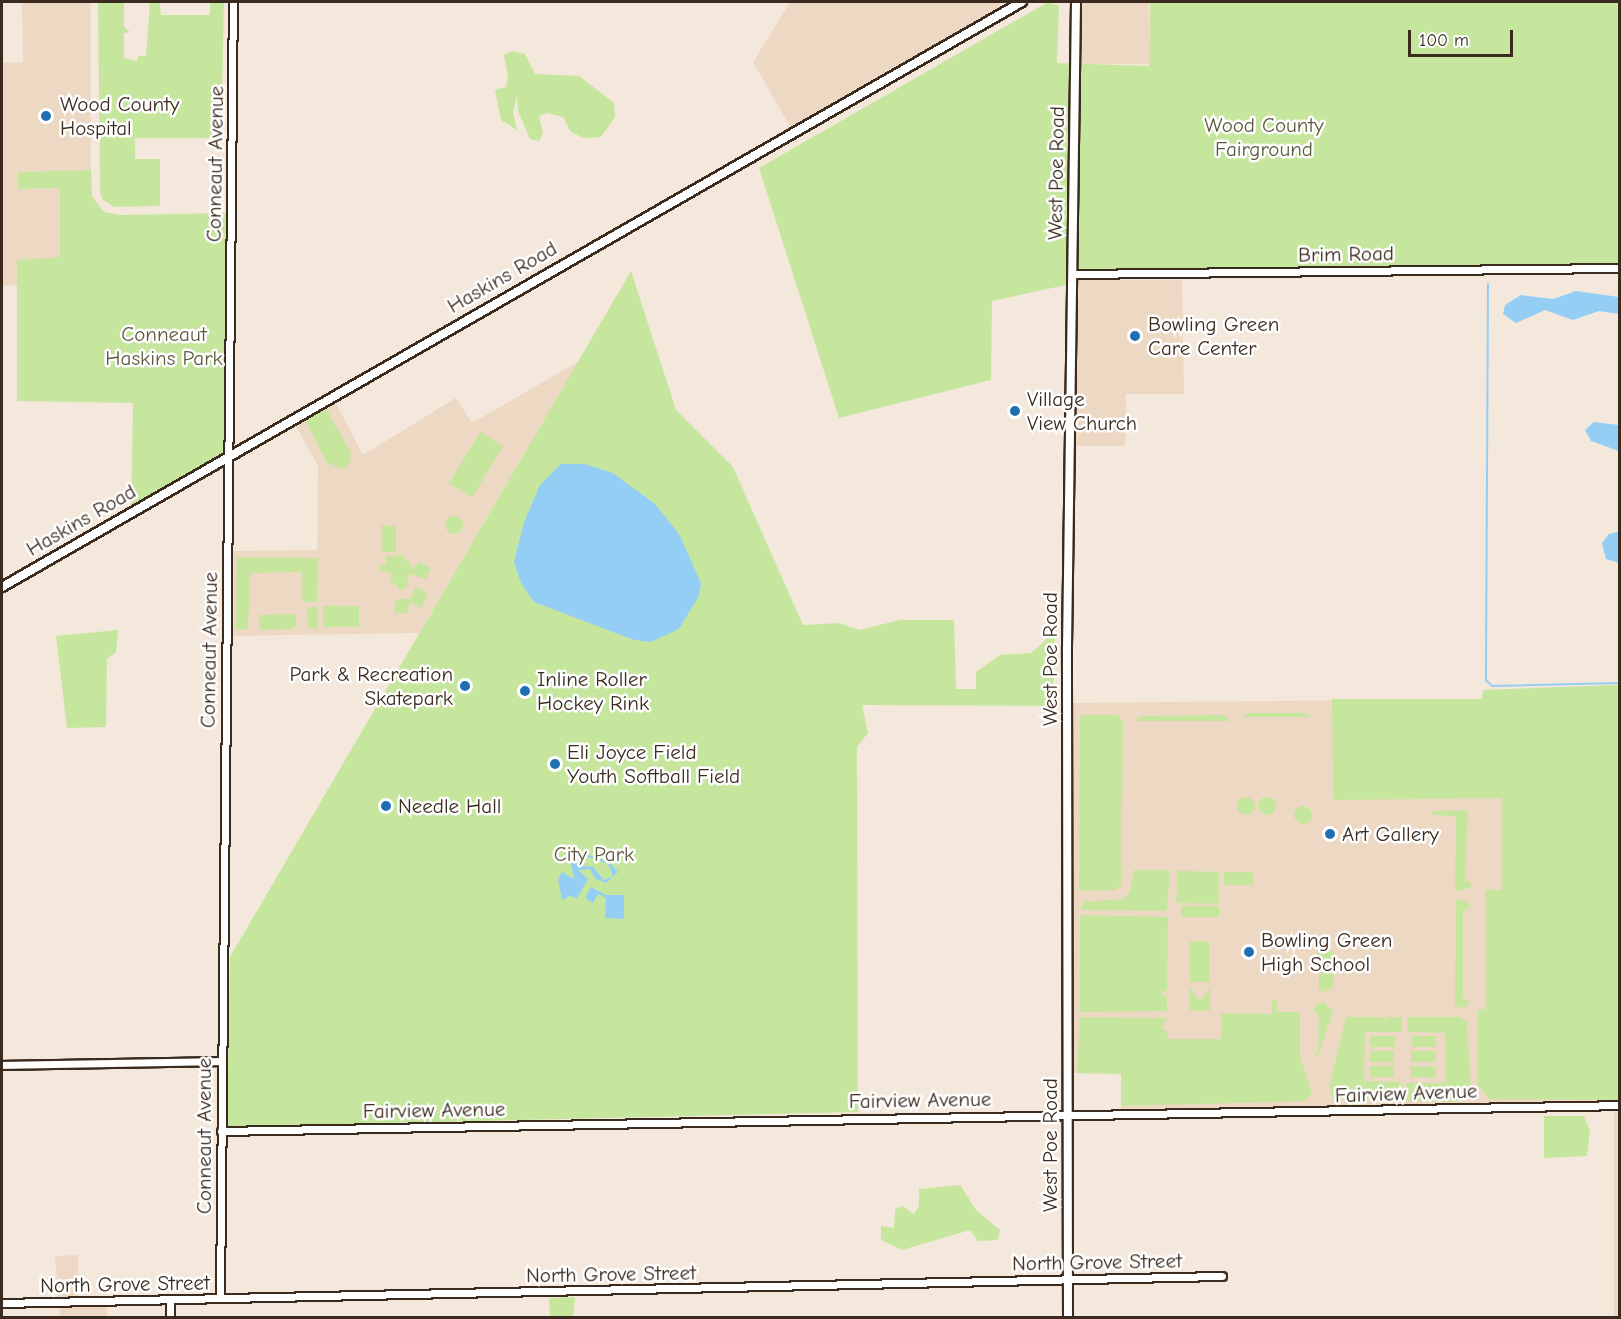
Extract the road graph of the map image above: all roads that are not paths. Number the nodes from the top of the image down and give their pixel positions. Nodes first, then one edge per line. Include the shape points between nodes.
1 (233, 2) edge
2 (1022, 2) edge
3 (1076, 2) edge
4 (1620, 268) edge
5 (1073, 274) junction
6 (228, 456) junction
7 (2, 587) edge
8 (221, 1061) junction
9 (2, 1065) edge
10 (1620, 1106) edge
11 (1068, 1114) junction
12 (221, 1131) junction
13 (1222, 1276) dead end
14 (1068, 1280) junction
15 (220, 1298) junction
16 (170, 1300) junction
17 (2, 1303) edge
18 (170, 1317) edge
19 (1068, 1317) edge

1 - 6 street, Conneaut Avenue
2 - 6 main road, Haskins Road
3 - 5 main road, West Poe Road
4 - 5 street, Brim Road
5 - 11 main road, West Poe Road via 1067,634
6 - 7 main road, Haskins Road
6 - 8 street, Conneaut Avenue
8 - 9 street
8 - 12 street, Conneaut Avenue
10 - 11 street, Fairview Avenue
11 - 12 street, Fairview Avenue
11 - 14 main road, West Poe Road
12 - 15 street, Conneaut Avenue
13 - 14 street, North Grove Street
14 - 15 street, North Grove Street
14 - 19 main road, West Poe Road
15 - 16 street, North Grove Street
16 - 17 street, North Grove Street
16 - 18 street

